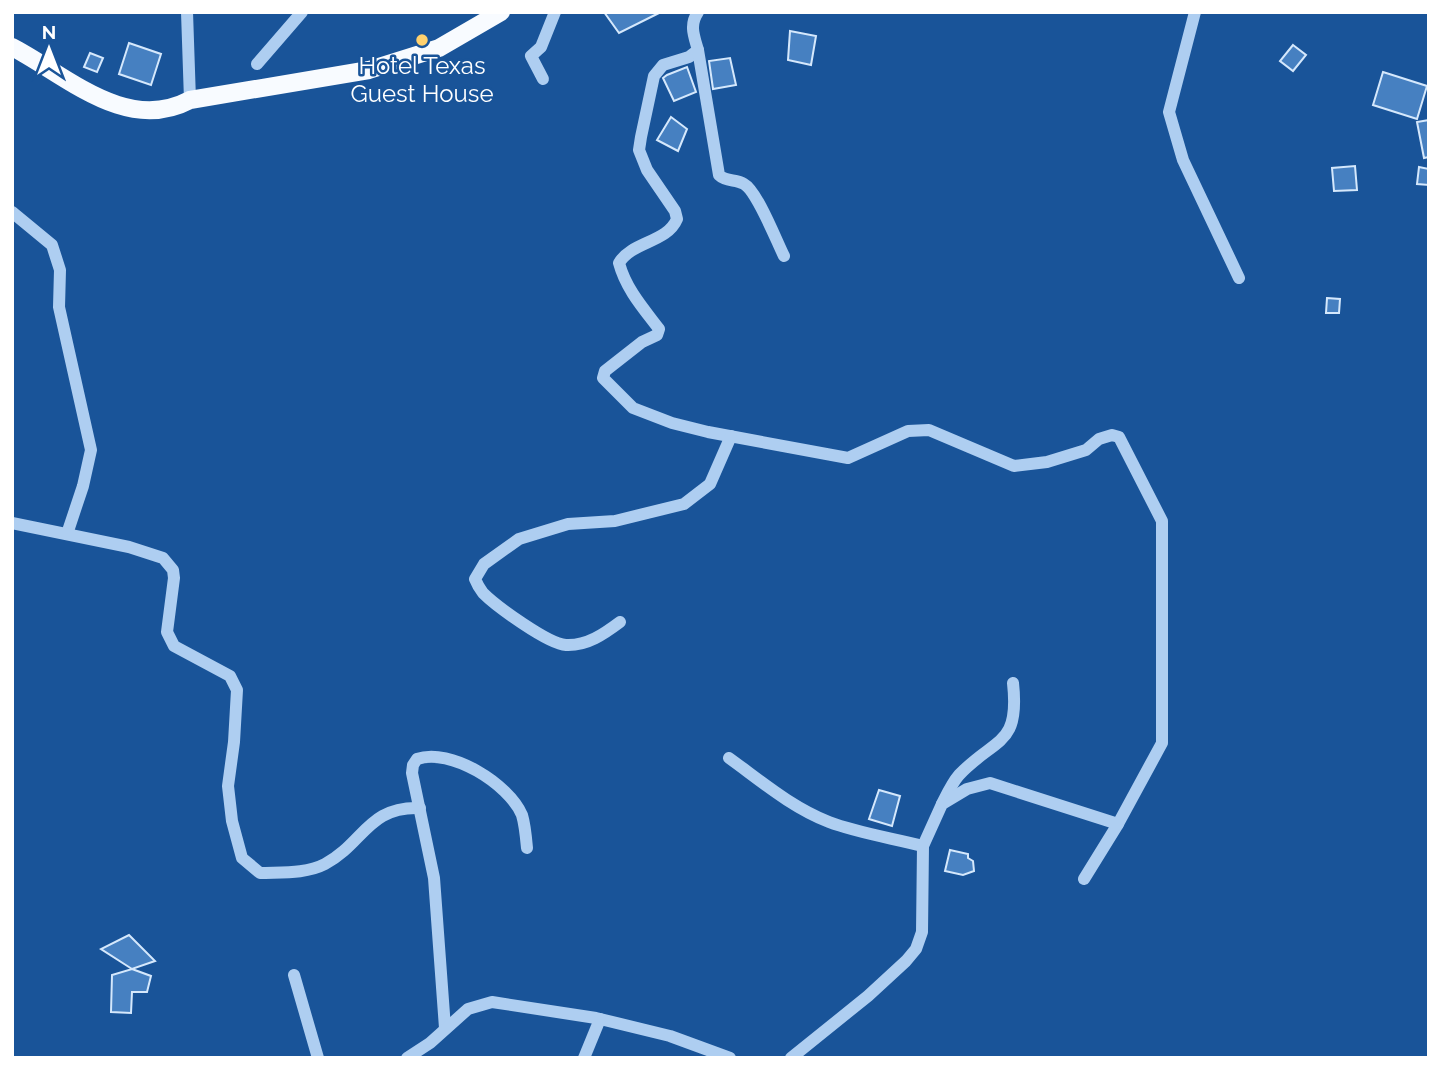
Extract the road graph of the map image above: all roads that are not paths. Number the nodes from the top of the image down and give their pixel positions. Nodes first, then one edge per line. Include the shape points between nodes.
1 (187, 12) edge
2 (302, 12) edge
3 (501, 12) edge
4 (555, 12) edge
5 (698, 12) edge
6 (1195, 12) edge
7 (12, 47) edge
8 (698, 50) junction
9 (543, 79) dead end
10 (257, 89) junction
11 (190, 100) junction
12 (12, 212) edge
13 (784, 256) dead end
14 (1239, 278) dead end
15 (731, 436) junction
16 (12, 523) edge
17 (67, 534) junction
18 (620, 622) dead end
19 (1013, 683) dead end
20 (729, 758) dead end
21 (942, 804) junction
22 (420, 808) junction
23 (1118, 824) junction
24 (923, 846) junction
25 (527, 848) dead end
26 (1084, 879) dead end
27 (294, 975) dead end
28 (600, 1019) junction
29 (446, 1028) junction
30 (412, 1057) edge
31 (318, 1058) edge
32 (583, 1058) edge
33 (730, 1058) edge
34 (792, 1058) edge

1 - 11 street
2 - 10 street via 257,58
3 - 10 main road via 439,48 415,56 369,70
4 - 9 street via 541,47 531,56
5 - 8 street via 692,28
6 - 14 street via 1169,112 1182,160
7 - 11 main road via 119,107 166,109
8 - 13 street via 719,175 753,191
8 - 15 street via 663,65 653,76 639,150 677,219 674,227 624,254 619,263 623,278 659,329 657,335 605,371 603,378 633,408 672,423
10 - 11 main road
12 - 17 street via 52,246 60,270 60,307 91,450
15 - 18 street via 710,484 684,504 615,521 568,524 519,539 484,564 475,579 497,606 565,645 600,637
15 - 23 street via 848,458 908,431 929,430 1014,466 1047,462 1086,450 1100,439 1119,437 1162,521 1163,532 1162,743
16 - 17 street
17 - 22 street via 163,558 173,570 167,632 174,646 230,676 237,690 228,786 232,821 242,858 260,873 322,865 381,815 402,807
19 - 21 street via 1015,711 1008,734 958,776
20 - 24 street via 783,798 831,823
21 - 23 street via 967,789 990,783
21 - 24 street
22 - 25 street via 412,772 417,758 437,757 464,764 489,778 513,802 521,814
22 - 29 street via 434,878
23 - 26 street
24 - 34 street via 922,932 916,949 868,996
27 - 31 street
28 - 29 street via 492,1003 468,1009
28 - 32 street
28 - 33 street via 670,1036
29 - 30 street

